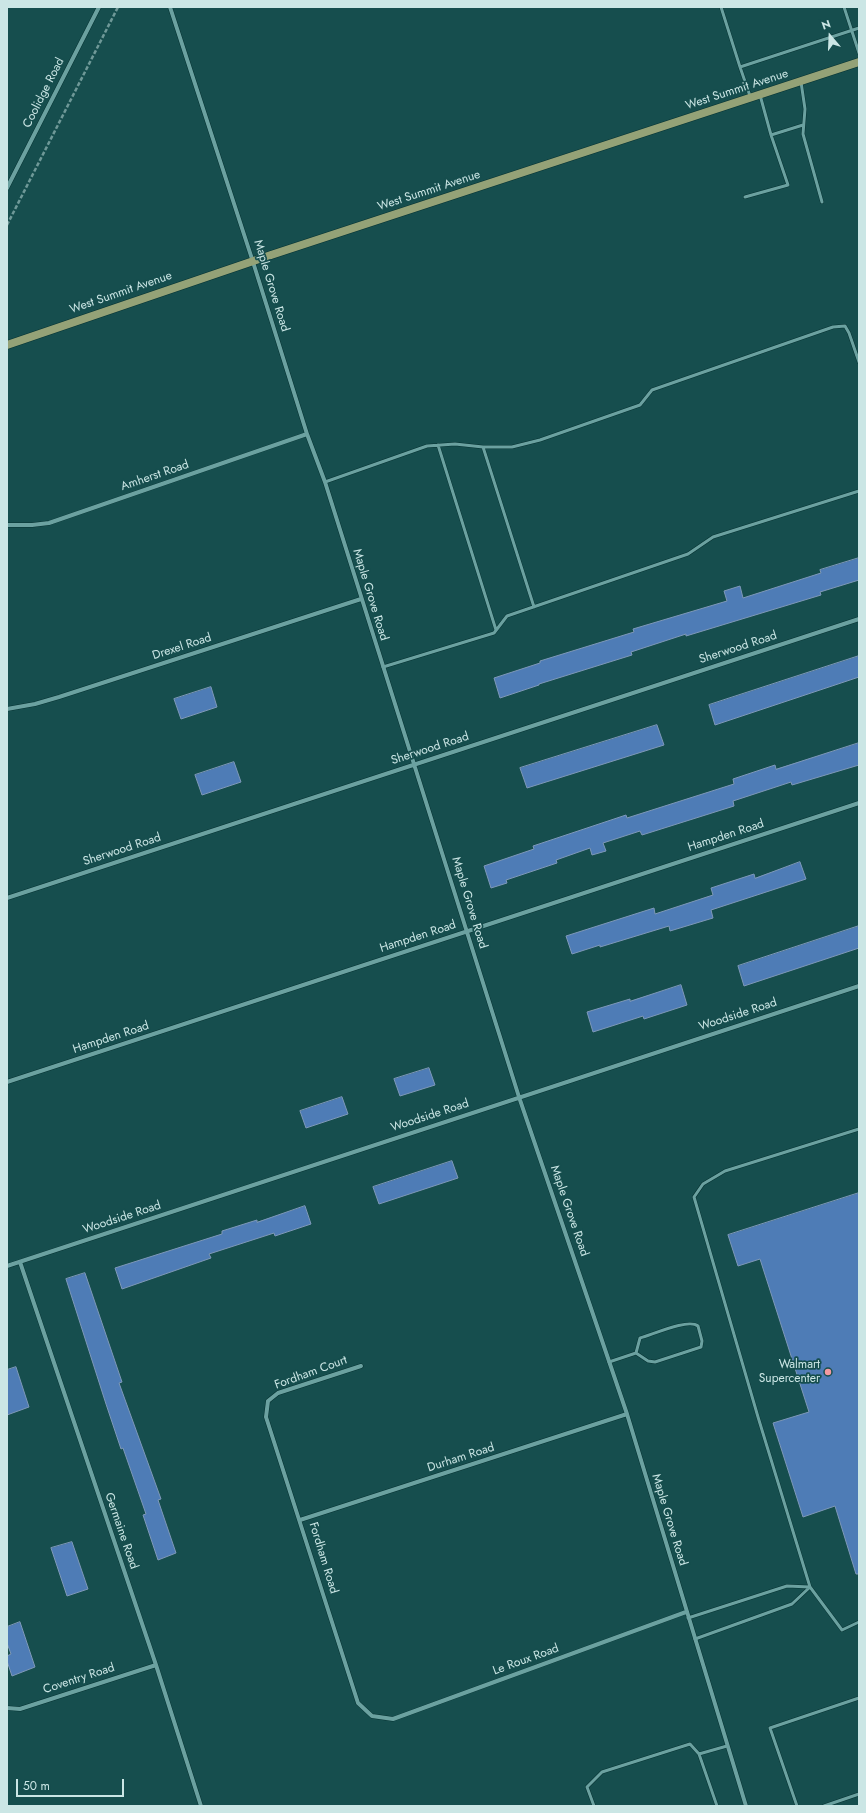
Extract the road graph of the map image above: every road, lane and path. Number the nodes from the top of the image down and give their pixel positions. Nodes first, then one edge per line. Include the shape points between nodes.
1 (99, 7) edge
2 (118, 7) edge
3 (170, 7) edge
4 (721, 7) edge
5 (844, 7) edge
6 (859, 28) edge
7 (852, 30) junction
8 (859, 53) edge
9 (859, 62) edge
10 (740, 67) junction
11 (801, 82) junction
12 (760, 95) junction
13 (750, 98) junction
14 (803, 125) junction
15 (771, 136) junction
16 (7, 188) edge
17 (745, 197) dead end
18 (822, 202) dead end
19 (7, 225) edge
20 (253, 262) junction
21 (7, 345) edge
22 (859, 362) edge
23 (307, 434) junction
24 (438, 445) junction
25 (483, 447) junction
26 (325, 482) junction
27 (859, 491) edge
28 (7, 525) edge
29 (361, 599) junction
30 (534, 607) junction
31 (859, 619) edge
32 (496, 630) junction
33 (383, 667) junction
34 (7, 709) edge
35 (415, 765) junction
36 (859, 803) edge
37 (7, 898) edge
38 (467, 931) junction
39 (859, 986) edge
40 (7, 1082) edge
41 (519, 1097) junction
42 (859, 1129) edge
43 (20, 1262) junction
44 (7, 1266) edge
45 (636, 1353) junction
46 (609, 1362) junction
47 (361, 1366) dead end
48 (268, 1401) joint
49 (627, 1414) junction
50 (300, 1520) junction
51 (810, 1587) junction
52 (686, 1612) junction
53 (688, 1618) junction
54 (859, 1622) edge
55 (695, 1639) junction
56 (156, 1665) junction
57 (859, 1698) edge
58 (7, 1708) edge
59 (372, 1716) joint
60 (727, 1746) junction
61 (699, 1754) junction
62 (859, 1794) edge
63 (201, 1806) edge
64 (594, 1806) edge
65 (717, 1806) edge
66 (746, 1806) edge
67 (797, 1806) edge
68 (824, 1806) edge

1 - 16 street, Coolidge Road
2 - 19 path
3 - 20 street, Maple Grove Road
4 - 10 lane
5 - 7 lane
6 - 7 lane
7 - 8 lane
7 - 10 lane
9 - 11 street, West Summit Avenue
10 - 13 lane
11 - 12 street, West Summit Avenue
11 - 14 lane via 805,109
12 - 13 street, West Summit Avenue
12 - 15 lane
13 - 20 street, West Summit Avenue
14 - 15 lane
14 - 18 lane via 803,134
15 - 17 lane via 788,185
20 - 21 street, West Summit Avenue
20 - 23 street, Maple Grove Road
22 - 25 lane via 845,326 833,327 652,390 640,405 540,440 512,447
23 - 26 street, Maple Grove Road
23 - 28 street, Amherst Road via 49,523
24 - 25 lane
24 - 26 lane via 427,446
24 - 32 lane
25 - 30 lane
26 - 29 street, Maple Grove Road
27 - 30 lane via 713,537 688,554
29 - 33 street, Maple Grove Road
29 - 34 street, Drexel Road via 59,697
30 - 32 lane via 507,616
31 - 35 street, Sherwood Road
32 - 33 lane via 494,633
33 - 35 street, Maple Grove Road
35 - 37 street, Sherwood Road
35 - 38 street, Maple Grove Road
36 - 38 street, Hampden Road
38 - 40 street, Hampden Road
38 - 41 street, Maple Grove Road
39 - 41 street, Woodside Road
41 - 43 street, Woodside Road
41 - 46 street, Maple Grove Road
42 - 51 lane via 725,1171 703,1184 694,1198
43 - 44 street, Woodside Road
43 - 56 street, Germaine Road
45 - 45 lane via 648,1361 655,1362 701,1347 698,1326 691,1323 683,1324 640,1338
45 - 46 lane
46 - 49 street, Maple Grove Road
47 - 48 street, Fordham Court via 278,1393
48 - 50 street, Fordham Road via 266,1417
49 - 50 street, Durham Road
49 - 52 street, Maple Grove Road
50 - 59 street, Fordham Road via 358,1703
51 - 53 lane via 787,1586
51 - 54 lane via 842,1630
51 - 55 lane via 792,1604
52 - 53 street, Maple Grove Road
52 - 59 street, Le Roux Road via 392,1719
53 - 55 street, Maple Grove Road
55 - 60 street, Maple Grove Road
56 - 58 street, Coventry Road via 20,1709
56 - 63 street, Germaine Road
57 - 67 lane via 770,1728
60 - 61 lane
60 - 66 street, Maple Grove Road
61 - 64 lane via 690,1744 602,1772 587,1787
61 - 65 lane
62 - 68 lane

